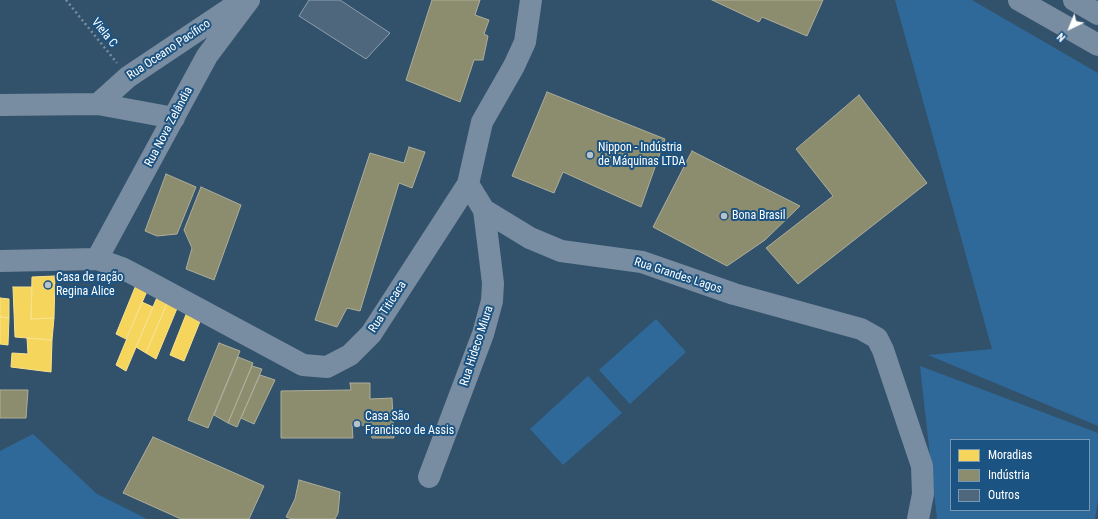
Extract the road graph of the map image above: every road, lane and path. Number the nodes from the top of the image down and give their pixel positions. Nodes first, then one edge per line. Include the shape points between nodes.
1 (66, 0) edge
2 (243, 0) edge
3 (249, 0) edge
4 (532, 0) edge
5 (1019, 0) edge
6 (1074, 0) edge
7 (1098, 14) edge
8 (1098, 45) edge
9 (128, 77) junction
10 (98, 104) junction
11 (0, 105) edge
12 (174, 118) junction
13 (468, 184) junction
14 (484, 210) junction
15 (98, 259) junction
16 (0, 261) edge
17 (429, 478) dead end
18 (918, 519) edge

1 - 9 path, Viela C
2 - 9 street, Rua Oceano Pacífico
3 - 12 street, Rua Nova Zelândia via 207,56
4 - 13 street, Rua Titicaca via 524,42 514,66 482,122
5 - 8 street
6 - 7 street
9 - 10 street, Rua Oceano Pacífico
10 - 11 street
10 - 12 street
12 - 15 street, Rua Nova Zelândia
13 - 14 street, Rua Grandes Lagos
13 - 15 street, Rua Titicaca via 371,334 350,355 327,367 303,365 122,268
14 - 17 street, Rua Hideco Miura via 493,283 492,301 483,334
14 - 18 street, Rua Grandes Lagos via 530,238 561,251 642,262 734,294 861,329 877,338 922,466 923,494
15 - 16 street

